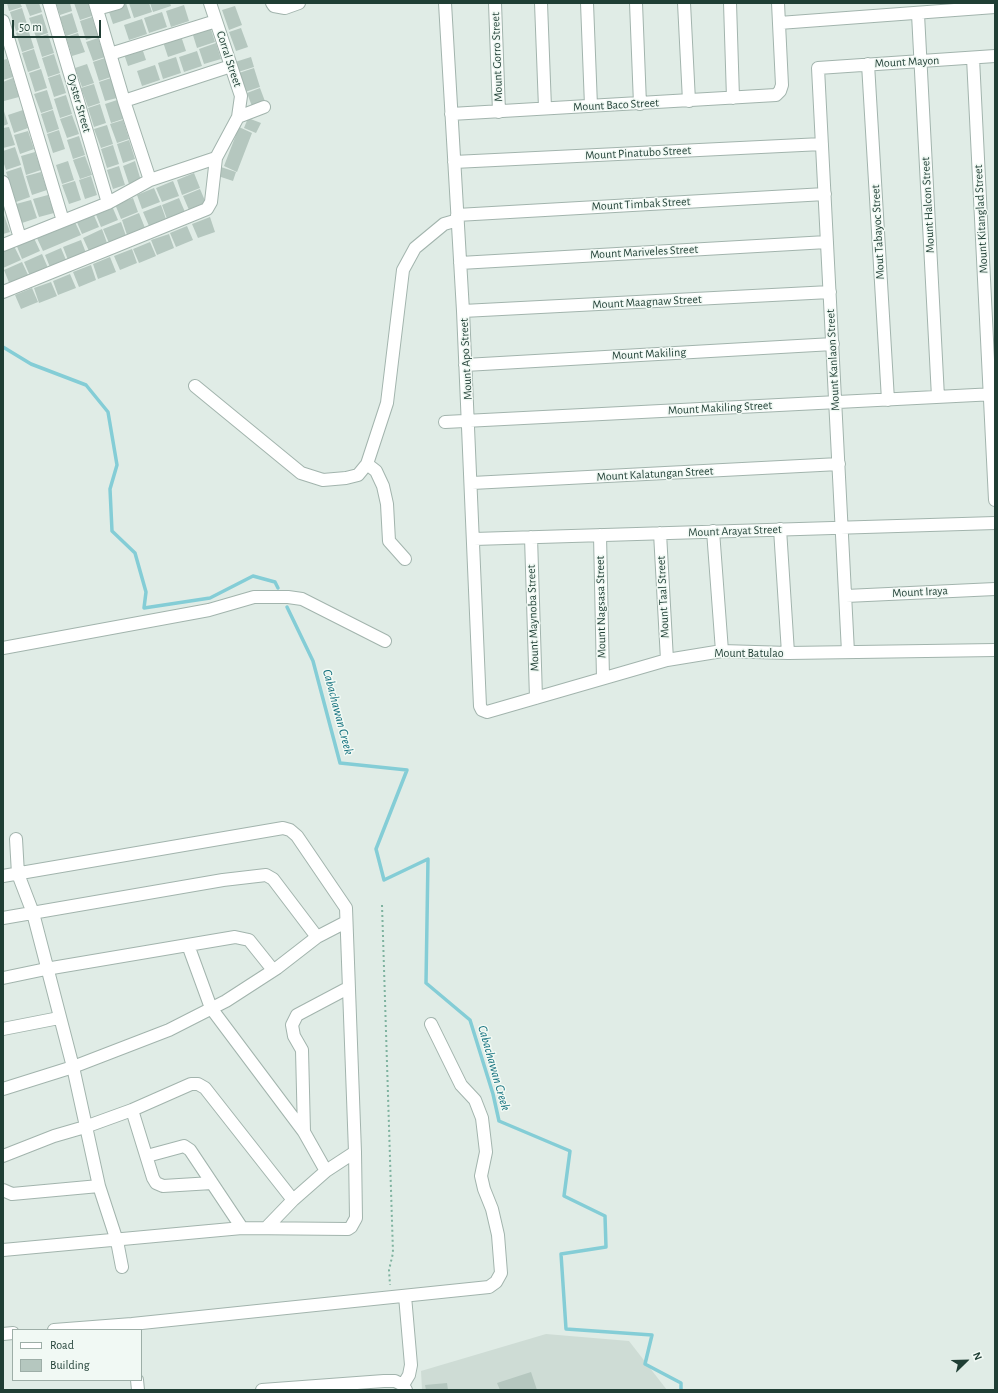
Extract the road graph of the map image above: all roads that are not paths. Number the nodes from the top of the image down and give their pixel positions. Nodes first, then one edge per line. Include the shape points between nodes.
1 (49, 3) edge
2 (118, 3) edge
3 (210, 3) edge
4 (272, 3) edge
5 (298, 3) edge
6 (445, 3) edge
7 (495, 3) edge
8 (541, 3) edge
9 (587, 3) edge
10 (636, 3) edge
11 (684, 3) edge
12 (730, 3) edge
13 (778, 3) edge
14 (96, 6) edge
15 (995, 7) edge
16 (918, 14) junction
17 (3, 21) edge
18 (216, 21) junction
19 (779, 23) junction
20 (110, 54) junction
21 (995, 56) edge
22 (973, 58) junction
23 (921, 61) junction
24 (868, 64) junction
25 (231, 66) junction
26 (818, 68) joint
27 (733, 98) junction
28 (124, 101) junction
29 (688, 101) junction
30 (640, 104) junction
31 (591, 106) junction
32 (264, 107) dead end
33 (545, 108) junction
34 (499, 112) junction
35 (451, 114) junction
36 (238, 117) junction
37 (822, 144) junction
38 (216, 158) junction
39 (454, 162) junction
40 (150, 180) junction
41 (3, 182) edge
42 (825, 194) junction
43 (108, 203) junction
44 (457, 218) junction
45 (63, 221) junction
46 (20, 238) junction
47 (827, 242) junction
48 (3, 245) edge
49 (460, 263) junction
50 (3, 292) edge
51 (830, 292) junction
52 (463, 311) junction
53 (833, 344) junction
54 (465, 365) junction
55 (195, 386) dead end
56 (992, 394) edge
57 (938, 397) junction
58 (888, 400) junction
59 (836, 402) junction
60 (468, 421) junction
61 (445, 422) dead end
62 (367, 464) junction
63 (839, 464) junction
64 (472, 483) junction
65 (995, 500) edge
66 (995, 523) edge
67 (842, 527) junction
68 (780, 529) junction
69 (713, 531) junction
70 (660, 533) junction
71 (600, 535) junction
72 (531, 537) junction
73 (474, 539) junction
74 (405, 559) dead end
75 (995, 589) edge
76 (846, 596) junction
77 (385, 641) dead end
78 (3, 648) edge
79 (995, 650) edge
80 (722, 651) junction
81 (848, 652) junction
82 (788, 653) junction
83 (667, 660) junction
84 (602, 678) junction
85 (536, 698) junction
86 (487, 712) joint
87 (16, 839) dead end
88 (18, 874) junction
89 (3, 876) edge
90 (33, 912) junction
91 (3, 918) edge
92 (346, 922) junction
93 (317, 937) junction
94 (188, 945) junction
95 (46, 969) junction
96 (273, 970) junction
97 (3, 978) edge
98 (348, 988) junction
99 (210, 1008) junction
100 (59, 1018) junction
101 (431, 1024) dead end
102 (3, 1029) edge
103 (73, 1067) junction
104 (3, 1089) edge
105 (132, 1110) junction
106 (85, 1127) junction
107 (304, 1132) junction
108 (355, 1152) junction
109 (3, 1156) edge
110 (146, 1156) junction
111 (326, 1171) junction
112 (212, 1183) junction
113 (99, 1186) junction
114 (3, 1190) edge
115 (293, 1200) junction
116 (242, 1228) junction
117 (266, 1228) junction
118 (117, 1241) junction
119 (3, 1250) edge
120 (122, 1267) dead end
121 (405, 1296) junction
122 (132, 1327) edge
123 (80, 1329) edge
124 (404, 1387) edge
125 (262, 1390) edge

1 - 43 street, Oyster Street
2 - 14 street
3 - 18 street, Corral Street
4 - 5 street via 274,6 285,8
6 - 35 street, Mount Apo Street
7 - 34 street, Mount Gorro Street
8 - 33 street
9 - 31 street
10 - 30 street
11 - 29 street
12 - 27 street
13 - 19 street
14 - 20 street
15 - 16 street
16 - 19 street
16 - 23 street, Mount Halcon Street
17 - 45 street
18 - 20 street
18 - 25 street, Corral Street
19 - 27 street, Mount Baco Street via 782,85 780,91 776,95
20 - 28 street
21 - 22 street, Mount Mayon
22 - 23 street, Mount Mayon
22 - 56 street, Mount Kitanglad Street
23 - 24 street, Mount Mayon
23 - 57 street, Mount Halcon Street
24 - 26 street, Mount Mayon
24 - 58 street, Mout Tabayoc Street
25 - 28 street
25 - 36 street, Corral Street via 241,96
26 - 37 street, Mount Kanlaon Street
27 - 29 street, Mount Baco Street
28 - 40 street
29 - 30 street, Mount Baco Street
30 - 31 street, Mount Baco Street
31 - 33 street, Mount Baco Street
32 - 36 street
33 - 34 street, Mount Baco Street
34 - 35 street, Mount Baco Street
35 - 39 street, Mount Apo Street
36 - 38 street
37 - 39 street, Mount Pinatubo Street
37 - 42 street, Mount Kanlaon Street
38 - 40 street
38 - 50 street via 211,202 207,209
39 - 44 street, Mount Apo Street
40 - 43 street
41 - 46 street
42 - 44 street, Mount Timbak Street
42 - 47 street, Mount Kanlaon Street
43 - 45 street
44 - 49 street, Mount Apo Street
44 - 62 street, Mount Timbak Street via 444,224 415,248 403,270 387,404
45 - 46 street
46 - 48 street
47 - 49 street, Mount Mariveles Street
47 - 51 street, Mount Kanlaon Street
49 - 52 street, Mount Apo Street
51 - 52 street, Mount Maagnaw Street
51 - 53 street, Mount Kanlaon Street
52 - 54 street, Mount Apo Street
53 - 54 street, Mount Makiling
53 - 59 street, Mount Kanlaon Street
54 - 60 street, Mount Apo Street
55 - 62 street via 301,473 323,480 346,478 358,475
56 - 57 street, Mount Makiling Street
56 - 65 street, Mount Kitanglad Street
57 - 58 street, Mount Makiling Street
58 - 59 street, Mount Makiling Street
59 - 60 street, Mount Makiling Street
59 - 63 street, Mount Kanlaon Street
60 - 61 street, Mount Makiling Street
60 - 64 street, Mount Apo Street
62 - 74 street via 376,472 383,486 387,504 389,542
63 - 64 street, Mount Kalatungan Street
63 - 67 street, Mount Kanlaon Street
64 - 73 street, Mount Apo Street
66 - 67 street, Mount Arayat Street
67 - 68 street, Mount Arayat Street
67 - 76 street, Mount Kanlaon Street
68 - 69 street, Mount Arayat Street
68 - 82 street
69 - 70 street, Mount Arayat Street
69 - 80 street
70 - 71 street, Mount Arayat Street
70 - 83 street, Mount Taal Street
71 - 72 street, Mount Arayat Street
71 - 84 street, Mount Nagsasa Street
72 - 73 street, Mount Arayat Street
72 - 85 street, Mount Maynoba Street
73 - 86 street, Mount Apo Street via 480,706
75 - 76 street, Mount Iraya
76 - 81 street, Mount Kanlaon Street
77 - 78 street via 302,599 254,597 209,610
79 - 81 street, Mount Batulao
80 - 82 street, Mount Batulao
80 - 83 street, Mount Batulao
81 - 82 street, Mount Batulao
83 - 84 street, Mount Batulao
84 - 85 street, Mount Batulao
85 - 86 street, Mount Batulao
87 - 88 street
88 - 89 street
88 - 90 street
88 - 92 street via 283,828 297,836 315,859 346,908
90 - 91 street
90 - 93 street via 266,875 273,879
90 - 95 street
92 - 93 street
92 - 98 street
93 - 96 street
94 - 95 street
94 - 96 street via 242,937 249,940
94 - 99 street
95 - 97 street
95 - 100 street
96 - 99 street
98 - 107 street via 298,1015 292,1025 294,1036 302,1050
98 - 108 street
99 - 103 street via 169,1030
99 - 107 street
100 - 102 street
100 - 103 street
101 - 121 street via 461,1085 475,1100 482,1118 486,1152 481,1176 497,1229 501,1273 496,1282 489,1287
103 - 104 street
103 - 106 street
105 - 106 street
105 - 110 street
105 - 115 street via 191,1084 198,1084 205,1088
106 - 109 street
106 - 113 street
107 - 111 street
108 - 111 street
108 - 117 street via 356,1218 351,1227
110 - 112 street via 153,1178 163,1186
110 - 112 street via 184,1146 190,1150
111 - 115 street
112 - 116 street
113 - 114 street via 12,1194
113 - 118 street
115 - 117 street
116 - 117 street
116 - 118 street
118 - 119 street
118 - 120 street
121 - 122 street
121 - 124 street via 412,1364
122 - 123 street
124 - 125 street via 395,1381 384,1381

